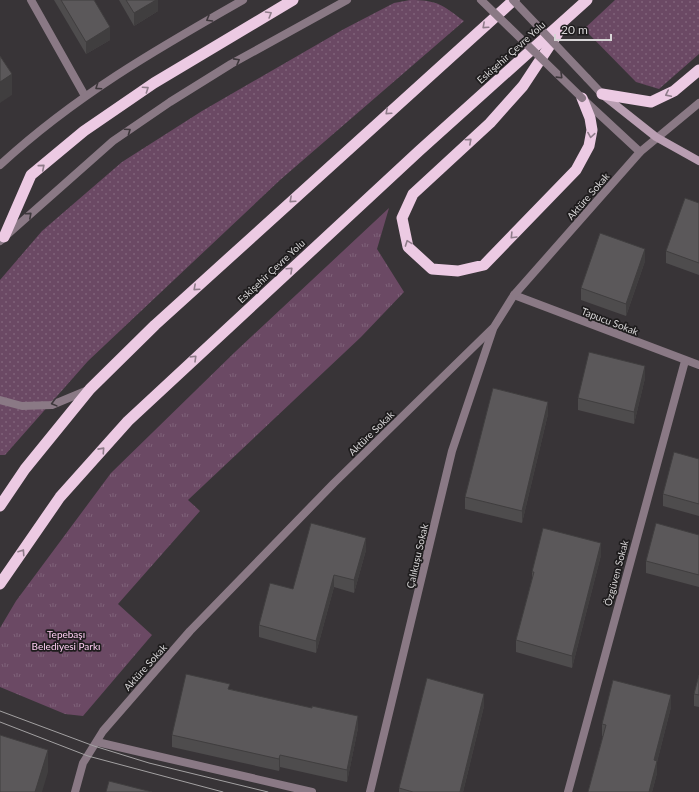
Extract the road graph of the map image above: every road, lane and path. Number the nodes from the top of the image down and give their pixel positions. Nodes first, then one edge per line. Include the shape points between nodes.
1 (31, 0) edge
2 (242, 0) edge
3 (293, 0) edge
4 (347, 0) edge
5 (481, 0) edge
6 (514, 0) edge
7 (586, 0) edge
8 (573, 12) junction
9 (699, 70) edge
10 (602, 94) junction
11 (85, 96) junction
12 (582, 98) junction
13 (699, 103) edge
14 (656, 137) junction
15 (640, 152) junction
16 (699, 161) edge
17 (0, 166) edge
18 (2, 239) edge
19 (514, 295) junction
20 (494, 327) junction
21 (685, 361) junction
22 (699, 365) edge
23 (90, 389) junction
24 (0, 400) edge
25 (0, 506) edge
26 (0, 584) edge
27 (97, 742) junction
28 (75, 792) edge
29 (312, 792) edge
30 (370, 792) edge
31 (568, 792) edge

1 - 11 street
2 -> 11 street via 144,57
18 -> 3 highway via 31,175 84,131 154,83
18 -> 4 street via 126,132 231,64
5 -> 12 street, bridge
6 - 10 street, bridge
6 -> 23 highway via 155,325
7 - 8 highway, Eskişehir Çevre Yolu
12 -> 8 highway via 592,130 589,146 576,170 484,265 458,271 432,269 408,247 402,218 413,194 490,123 523,86
26 -> 8 highway, Eskişehir Çevre Yolu via 60,496 128,421
9 -> 10 highway via 674,91 651,102
10 - 14 main road
11 - 17 street via 26,141
12 - 15 street
13 - 14 street, Aktüre Sokak
14 - 15 street, Aktüre Sokak
14 - 16 main road
15 - 19 street, Aktüre Sokak
19 - 20 street, Aktüre Sokak
19 - 21 street, Tapucu Sokak
20 - 27 street, Aktüre Sokak via 334,483 190,631 125,704
20 - 30 street, Çalıkuşu Sokak via 452,451
21 - 22 street, Tapucu Sokak
21 - 31 street, Özgüven Sokak
23 -> 24 street via 52,405 22,406
23 - 25 highway via 25,469
27 - 28 street, Aktüre Sokak via 83,763
27 - 29 street

